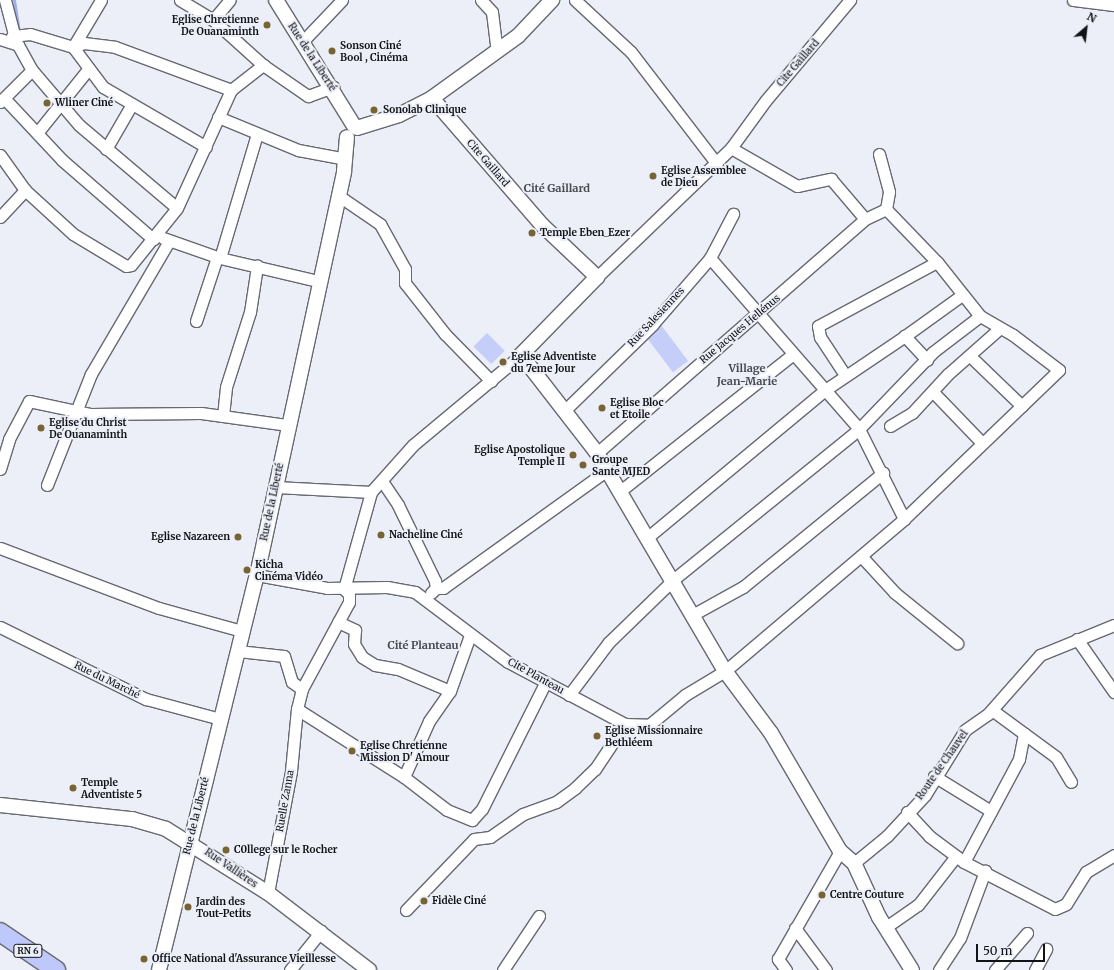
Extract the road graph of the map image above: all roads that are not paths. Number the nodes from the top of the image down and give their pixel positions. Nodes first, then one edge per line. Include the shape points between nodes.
1 (5, 0) edge
2 (101, 0) edge
3 (180, 0) edge
4 (230, 0) edge
5 (276, 0) edge
6 (342, 0) edge
7 (480, 0) edge
8 (552, 0) edge
9 (575, 0) edge
10 (850, 0) edge
11 (1074, 0) edge
12 (1114, 5) edge
13 (213, 20) junction
14 (0, 39) edge
15 (15, 40) junction
16 (302, 42) junction
17 (73, 47) junction
18 (497, 51) junction
19 (263, 64) junction
20 (89, 68) junction
21 (32, 70) junction
22 (333, 87) junction
23 (230, 90) junction
24 (432, 98) junction
25 (2, 100) edge
26 (60, 104) junction
27 (132, 104) junction
28 (218, 117) junction
29 (37, 133) junction
30 (257, 134) junction
31 (353, 134) junction
32 (206, 147) junction
33 (106, 148) junction
34 (731, 148) junction
35 (879, 154) dead end
36 (0, 155) edge
37 (717, 164) junction
38 (25, 190) junction
39 (339, 196) junction
40 (177, 208) junction
41 (886, 209) junction
42 (733, 214) dead end
43 (0, 217) edge
44 (865, 219) junction
45 (154, 237) junction
46 (169, 241) junction
47 (219, 258) junction
48 (710, 258) junction
49 (937, 262) junction
50 (257, 266) junction
51 (597, 277) junction
52 (318, 281) junction
53 (962, 295) junction
54 (756, 314) junction
55 (980, 316) junction
56 (196, 321) dead end
57 (1000, 328) junction
58 (905, 336) junction
59 (793, 354) junction
60 (521, 355) junction
61 (970, 356) junction
62 (927, 360) junction
63 (844, 375) junction
64 (491, 380) junction
65 (825, 390) junction
66 (932, 392) junction
67 (1022, 406) junction
68 (565, 410) junction
69 (78, 411) junction
70 (223, 416) junction
71 (288, 425) junction
72 (890, 426) dead end
73 (860, 429) junction
74 (4, 438) edge
75 (982, 443) junction
76 (596, 453) junction
77 (0, 470) edge
78 (607, 470) junction
79 (883, 473) junction
80 (382, 481) junction
81 (47, 485) dead end
82 (276, 486) junction
83 (371, 492) junction
84 (620, 492) junction
85 (904, 519) junction
86 (648, 537) junction
87 (0, 548) edge
88 (861, 556) junction
89 (257, 575) junction
90 (674, 579) junction
91 (436, 588) junction
92 (344, 589) junction
93 (426, 598) junction
94 (694, 614) junction
95 (338, 622) junction
96 (1114, 625) edge
97 (0, 627) edge
98 (242, 631) junction
99 (470, 635) junction
100 (1077, 639) junction
101 (957, 642) dead end
102 (238, 650) junction
103 (725, 671) junction
104 (545, 683) junction
105 (1112, 685) edge
106 (302, 689) junction
107 (450, 692) junction
108 (570, 695) junction
109 (296, 709) junction
110 (992, 710) junction
111 (220, 719) junction
112 (625, 724) junction
113 (1024, 734) junction
114 (934, 776) junction
115 (404, 777) junction
116 (1072, 782) dead end
117 (0, 805) edge
118 (990, 811) junction
119 (908, 812) junction
120 (468, 819) junction
121 (474, 839) junction
122 (190, 840) junction
123 (840, 851) junction
124 (1114, 855) edge
125 (960, 859) junction
126 (854, 864) junction
127 (985, 871) junction
128 (268, 893) junction
129 (406, 910) dead end
130 (539, 916) dead end
131 (886, 927) junction
132 (795, 928) junction
133 (321, 931) junction
134 (0, 932) edge
135 (1027, 933) dead end
136 (1046, 949) dead end
137 (56, 970) edge
138 (159, 970) edge
139 (290, 970) edge
140 (369, 970) edge
141 (503, 970) edge
142 (786, 970) edge
143 (826, 970) edge
144 (912, 970) edge
145 (939, 970) edge
146 (995, 970) edge
147 (1035, 970) edge

1 - 15 street
2 - 17 street
3 - 13 street
4 - 13 street
5 - 16 street, Rue de la Liberté
6 - 16 street
7 - 18 street via 492,12
8 - 18 street via 530,25
9 - 37 street via 631,52
10 - 34 street, Cite Gaillard via 766,100
11 - 12 street
13 - 19 street
14 - 15 street
15 - 17 street via 30,34
15 - 21 street
16 - 22 street, Rue de la Liberté
17 - 20 street
17 - 23 street via 84,43 115,46
18 - 24 street
19 - 22 street via 308,96
19 - 23 street
20 - 26 street
20 - 27 street via 103,86
21 - 25 street
21 - 26 street
22 - 31 street, Rue de la Liberté
23 - 28 street
24 - 31 street
24 - 51 street, Cite Gaillard via 542,226
25 - 29 street
26 - 29 street
26 - 33 street
27 - 32 street
27 - 33 street
28 - 30 street
28 - 32 street
29 - 45 street via 78,175
30 - 31 street via 298,150
30 - 47 street
31 - 39 street, Rue de la Liberté
32 - 40 street
33 - 40 street
34 - 37 street, Cite Gaillard
34 - 44 street via 797,186 831,179
35 - 41 street via 889,192
36 - 38 street
37 - 51 street, Cite Gaillard
38 - 43 street
38 - 45 street via 73,234 126,266 130,265
39 - 52 street, Rue de la Liberté
39 - 64 street via 380,224 405,269 405,283 445,334
40 - 45 street
41 - 44 street, Rue Jacques Hellénus
41 - 49 street
42 - 48 street, Rue Salesiennes
44 - 54 street, Rue Jacques Hellénus
45 - 46 street
46 - 47 street
46 - 69 street via 91,374
47 - 50 street
47 - 56 street
48 - 54 street
48 - 68 street, Rue Salesiennes via 652,325
49 - 53 street
49 - 63 street via 818,326 820,337
50 - 52 street
50 - 70 street via 250,312 226,387
51 - 60 street, Cite Gaillard
52 - 71 street, Rue de la Liberté
53 - 55 street
53 - 58 street
54 - 59 street
54 - 76 street, Rue Jacques Hellénus
55 - 57 street
55 - 62 street
57 - 61 street
57 - 67 street, Cite Planteau via 1059,370
58 - 62 street
58 - 63 street
59 - 65 street
59 - 84 street
60 - 64 street
60 - 68 street
61 - 66 street
61 - 67 street
62 - 73 street
63 - 65 street
64 - 80 street via 413,445
65 - 73 street
65 - 86 street
66 - 72 street via 912,413
66 - 75 street
67 - 75 street, Cite Planteau
68 - 76 street
69 - 70 street
69 - 74 street via 29,401
69 - 81 street
70 - 71 street
71 - 82 street, Rue de la Liberté
73 - 79 street
73 - 90 street
74 - 77 street
75 - 85 street, Cite Planteau
76 - 78 street
78 - 84 street
78 - 91 street via 443,588
79 - 85 street
79 - 94 street via 742,587
80 - 83 street
80 - 91 street via 399,508
82 - 83 street
82 - 89 street, Rue de la Liberté
83 - 92 street
84 - 86 street
85 - 88 street, Cite Planteau
86 - 90 street
87 - 98 street via 159,608
88 - 101 street via 895,593
88 - 103 street, Cite Planteau
89 - 92 street, Cite Planteau
89 - 98 street, Rue de la Liberté
90 - 94 street
90 - 108 street via 609,642
91 - 93 street
92 - 93 street, Cite Planteau via 402,588
92 - 95 street, Ruelle Zanna via 349,594 349,602
93 - 99 street, Cite Planteau
94 - 103 street
95 - 106 street, Ruelle Zanna
95 - 107 street via 355,630 354,644 362,656 375,666 398,669
96 - 100 street, Route de Chauvel
97 - 111 street, Rue du Marché via 146,699
98 - 102 street, Rue de la Liberté
99 - 104 street, Cite Planteau
99 - 107 street
100 - 105 street
100 - 110 street, Route de Chauvel via 1040,655
102 - 106 street via 284,656 292,682
102 - 111 street, Rue de la Liberté
103 - 112 street, Cite Planteau via 685,695 649,725
103 - 123 street via 771,733
104 - 108 street, Cite Planteau
104 - 120 street via 482,809
106 - 109 street, Ruelle Zanna
107 - 115 street via 429,721
108 - 112 street, Cite Planteau
109 - 115 street
109 - 128 street, Ruelle Zanna via 291,771
110 - 113 street
110 - 114 street, Route de Chauvel via 965,730
111 - 122 street, Rue de la Liberté
112 - 121 street via 595,769 575,788 556,802 523,814 490,837
113 - 116 street via 1056,757
113 - 118 street via 1019,759
114 - 118 street
114 - 119 street, Route de Chauvel via 925,795
115 - 120 street via 447,810
117 - 122 street, Rue Vallières via 132,819
118 - 125 street
119 - 125 street via 929,836
119 - 126 street, Route de Chauvel
120 - 121 street
121 - 129 street
122 - 128 street, Rue Vallières
122 - 138 street, Rue de la Liberté
123 - 126 street
123 - 132 street
124 - 127 street via 1086,872 1061,908
125 - 127 street
125 - 131 street via 918,905
126 - 131 street
127 - 145 street via 960,938
128 - 133 street, Rue Vallières
130 - 141 street
131 - 144 street
132 - 142 street via 778,959
132 - 143 street
133 - 139 street
133 - 140 street, Rue Vallières
134 - 137 main road, RN 6
135 - 146 street
136 - 147 street

